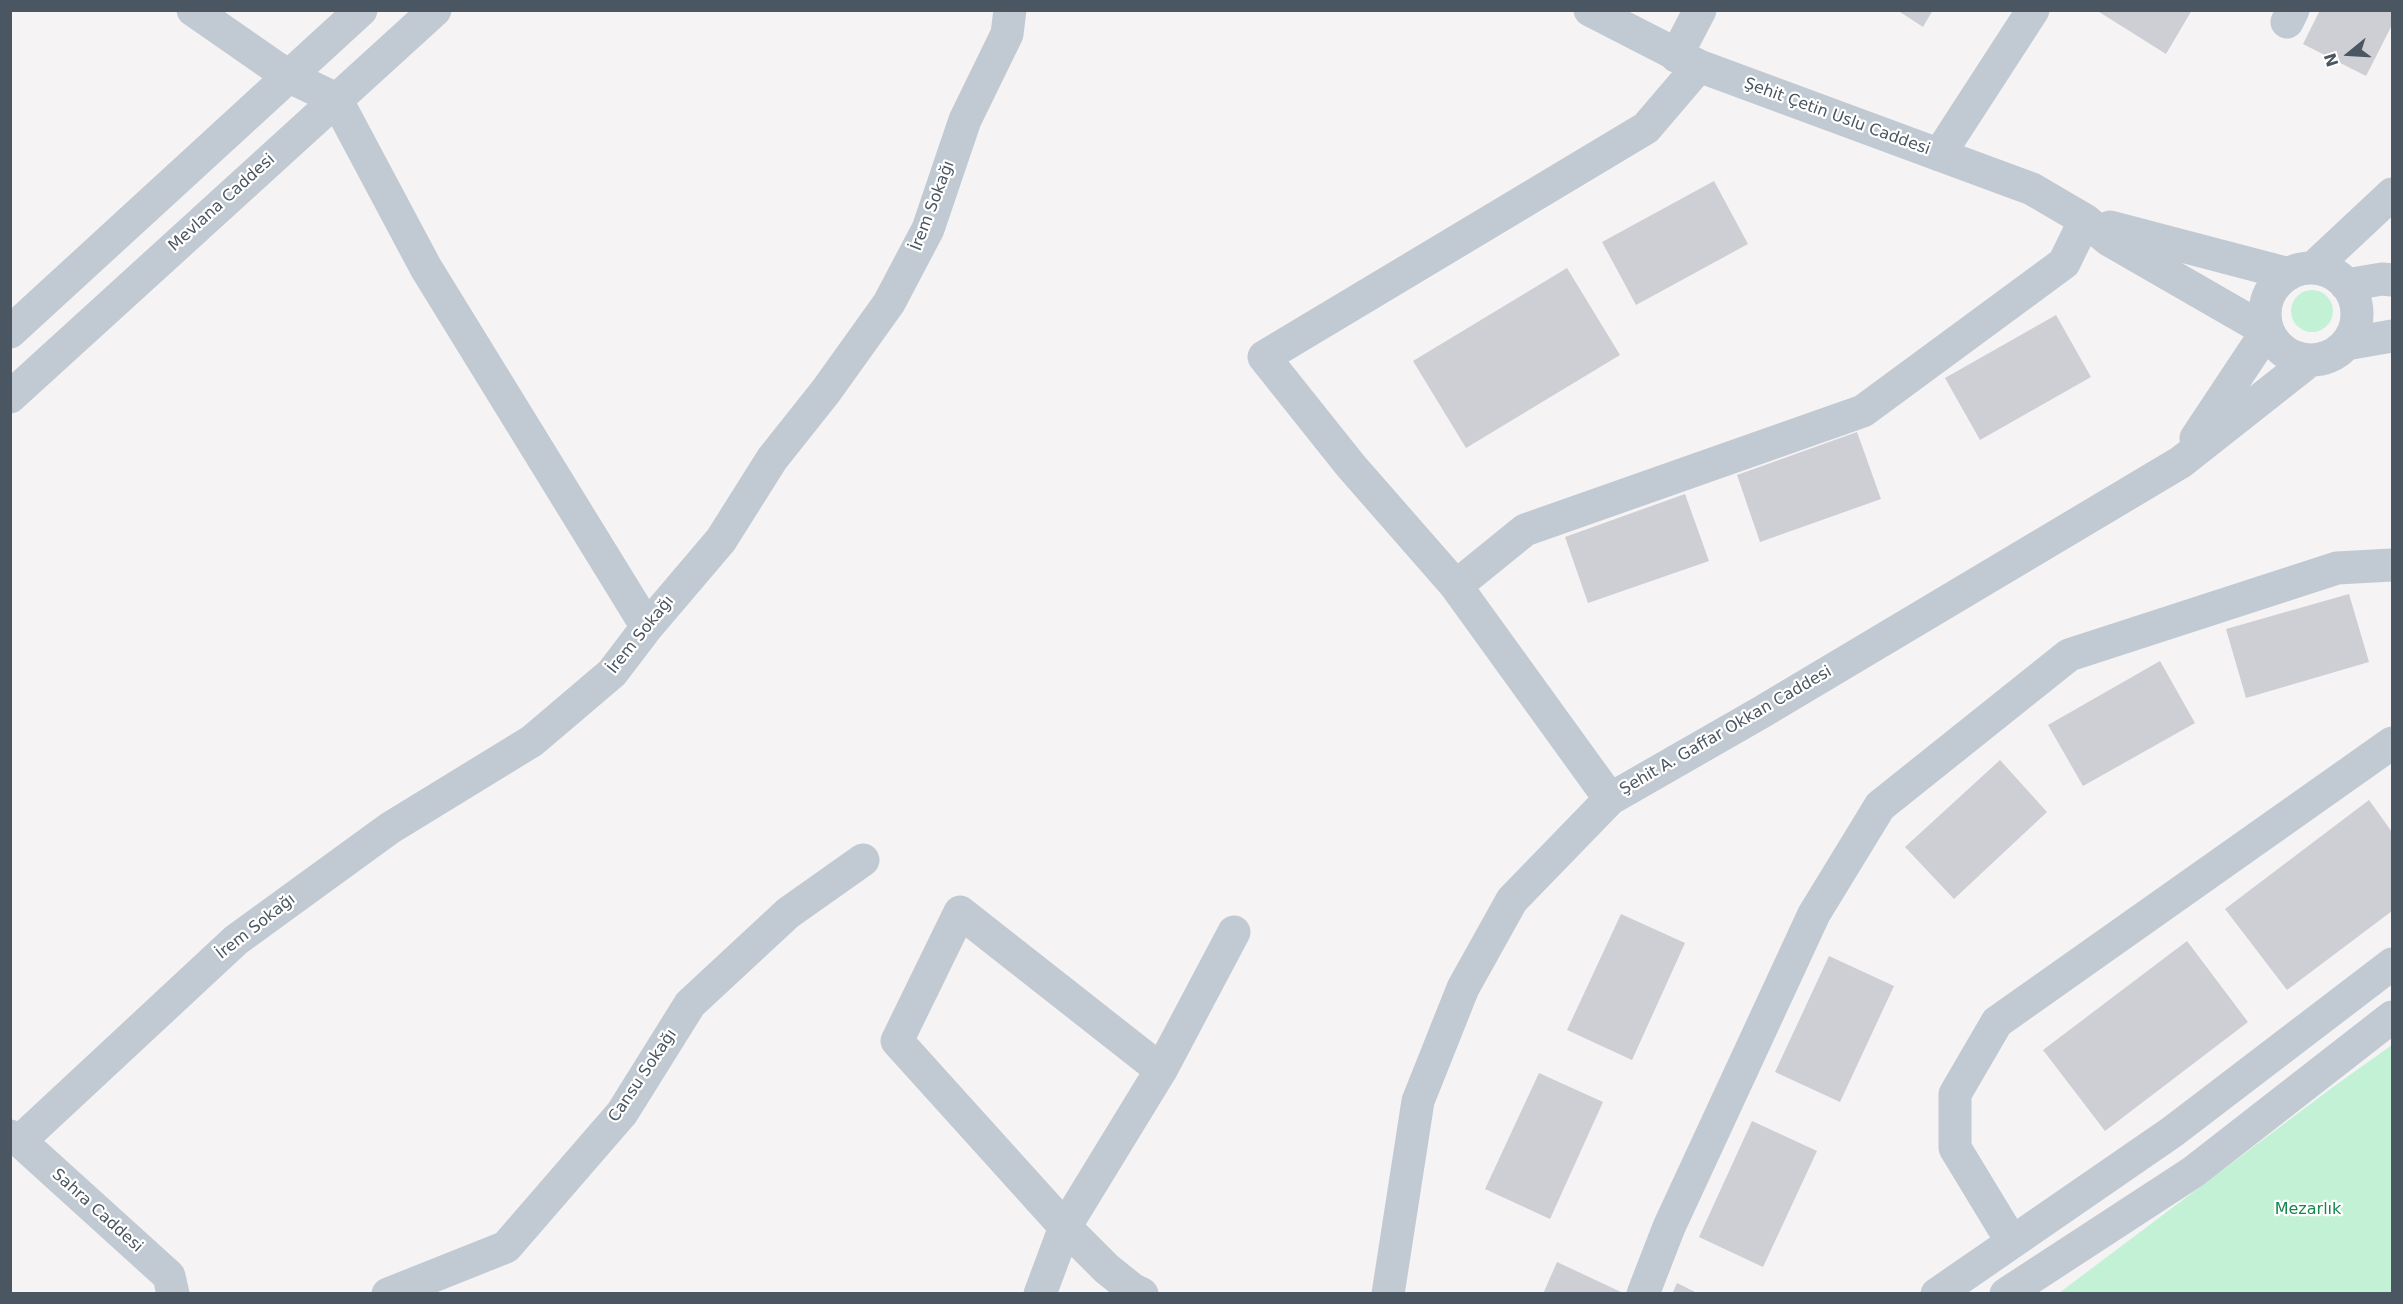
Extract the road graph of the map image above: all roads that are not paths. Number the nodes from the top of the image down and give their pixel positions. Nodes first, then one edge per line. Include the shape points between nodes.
1 (193, 10) edge
2 (361, 10) edge
3 (435, 10) edge
4 (1010, 10) edge
5 (1590, 10) edge
6 (1700, 10) edge
7 (2033, 10) edge
8 (1687, 61) junction
9 (288, 76) junction
10 (336, 99) junction
11 (1939, 155) junction
12 (2392, 194) edge
13 (2085, 220) junction
14 (2301, 271) junction
15 (2392, 280) edge
16 (2346, 285) junction
17 (10, 332) edge
18 (2392, 336) edge
19 (2346, 344) junction
20 (2309, 361) junction
21 (10, 397) edge
22 (2181, 462) junction
23 (2392, 565) edge
24 (1456, 586) junction
25 (647, 627) junction
26 (2392, 743) edge
27 (1610, 799) junction
28 (862, 860) dead end
29 (1234, 932) dead end
30 (2392, 964) edge
31 (2392, 1017) edge
32 (1161, 1070) junction
33 (15, 1138) edge
34 (1065, 1227) junction
35 (2013, 1242) junction
36 (1105, 1281) edge
37 (174, 1293) edge
38 (388, 1293) edge
39 (1040, 1293) edge
40 (1142, 1293) edge
41 (1388, 1293) edge
42 (1643, 1293) edge
43 (1937, 1293) edge
44 (2006, 1293) edge

1 - 9 street
2 - 9 street
3 - 10 street, Mevlana Caddesi
4 - 25 street, İrem Sokağı via 1007,34 965,120 928,229 889,303 772,459 721,540
5 - 8 street, Şehit Çetin Uslu Caddesi
6 - 8 street
7 - 11 street
8 - 11 street, Şehit Çetin Uslu Caddesi
8 - 24 street via 1646,128 1264,357 1351,466
9 - 10 street
9 - 17 street
10 - 21 street, Mevlana Caddesi
10 - 25 street via 426,268
11 - 13 street, Şehit Çetin Uslu Caddesi via 2032,189
12 - 14 street
13 - 14 street
13 - 22 street via 2109,240 2267,331
13 - 24 street via 2064,262 1863,411 1525,530
14 - 16 street via 2325,270
14 - 20 street via 2278,282 2270,292 2265,311 2274,343 2284,352
15 - 16 street
16 - 19 street via 2354,298 2356,314 2354,330
18 - 19 street, Şehit A. Gaffar Okkan Caddesi
19 - 20 street, Şehit A. Gaffar Okkan Caddesi via 2330,357
20 - 22 street, Şehit A. Gaffar Okkan Caddesi
22 - 27 street, Şehit A. Gaffar Okkan Caddesi
23 - 42 street via 2337,568 2069,655 1880,807 1815,914 1669,1227
24 - 27 street
25 - 33 street, İrem Sokağı via 612,673 532,741 390,828 236,940
26 - 35 street via 1997,1022 1955,1094 1955,1148
27 - 41 street, Şehit A. Gaffar Okkan Caddesi via 1512,900 1463,988 1418,1101
28 - 38 street, Cansu Sokağı via 788,913 690,1004 622,1113 506,1247
29 - 32 street
30 - 35 street via 2172,1132
31 - 44 street via 2193,1172
32 - 34 street
32 - 34 street via 960,912 897,1041
33 - 37 street, Sahra Caddesi via 169,1276
34 - 36 street
34 - 39 street
35 - 43 street
36 - 40 street

